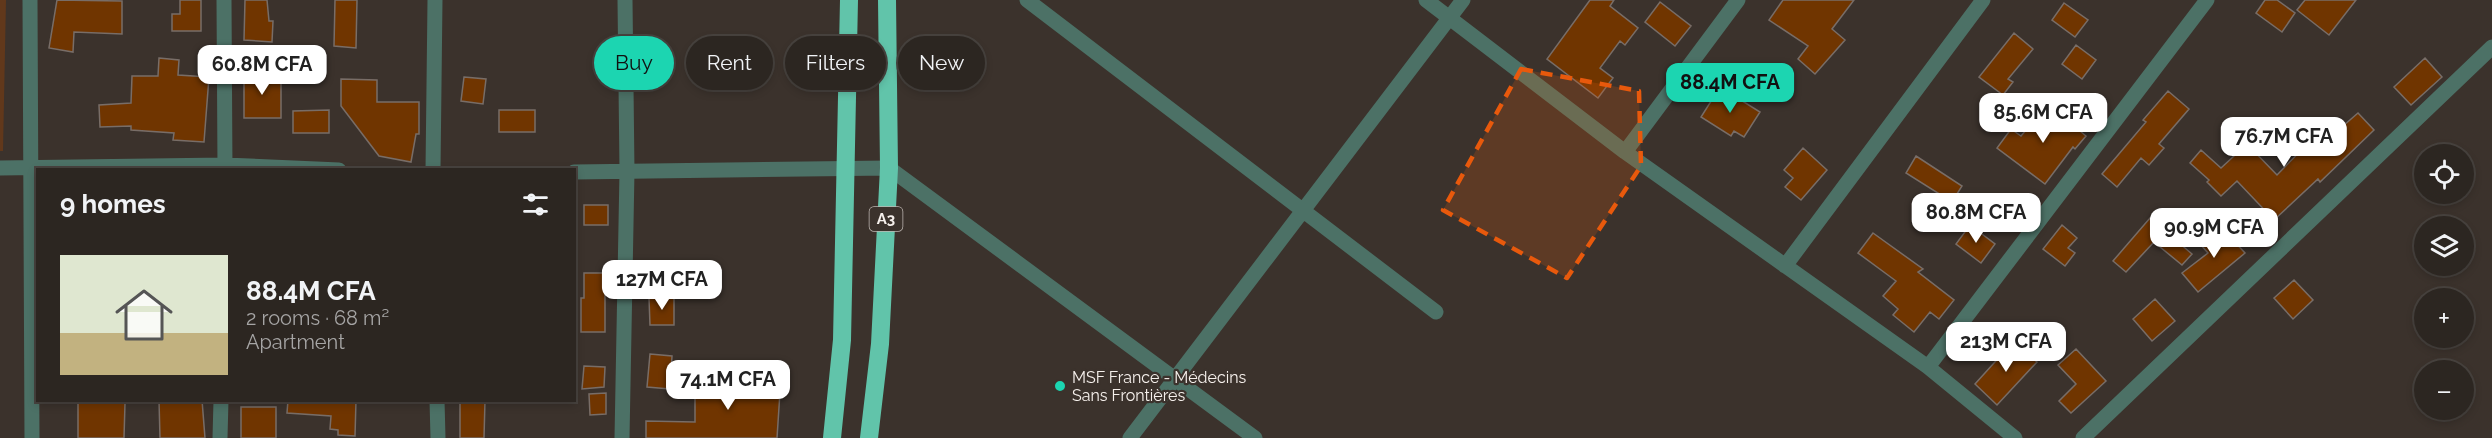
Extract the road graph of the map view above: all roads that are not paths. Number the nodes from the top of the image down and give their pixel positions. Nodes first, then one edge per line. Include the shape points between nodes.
1 (30, 0) edge
2 (224, 0) edge
3 (435, 0) edge
4 (625, 0) edge
5 (849, 0) edge
6 (887, 0) edge
7 (1027, 0) edge
8 (1426, 0) edge
9 (1463, 0) edge
10 (1738, 0) edge
11 (1983, 0) edge
12 (2207, 0) edge
13 (1449, 18) junction
14 (2492, 46) edge
15 (1625, 152) junction
16 (225, 167) edge
17 (845, 167) junction
18 (0, 168) edge
19 (31, 168) junction
20 (263, 168) edge
21 (433, 168) edge
22 (889, 168) junction
23 (627, 171) junction
24 (576, 172) edge
25 (1304, 212) junction
26 (1785, 266) junction
27 (1436, 312) dead end
28 (1928, 367) junction
29 (1175, 378) junction
30 (221, 402) edge
31 (437, 402) edge
32 (32, 438) edge
33 (220, 438) edge
34 (438, 438) edge
35 (622, 438) edge
36 (832, 438) edge
37 (869, 438) edge
38 (1130, 438) edge
39 (1255, 438) edge
40 (2015, 438) edge
41 (2083, 438) edge

1 - 19 street
2 - 16 street
3 - 21 street
4 - 23 street
5 - 17 highway
6 - 22 highway, A3
7 - 25 street
8 - 13 street
9 - 13 street
10 - 15 street
11 - 26 street
12 - 28 street
13 - 15 street
13 - 25 street
14 - 41 street
15 - 26 street
16 - 19 street
16 - 20 street
17 - 22 street
17 - 23 street
17 - 36 highway via 843,340
18 - 19 street
19 - 32 street
22 - 29 street
22 - 37 highway, A3 via 880,344
23 - 24 street
23 - 35 street
25 - 27 street
25 - 29 street
26 - 28 street
28 - 40 street
29 - 38 street
29 - 39 street
30 - 33 street
31 - 34 street

